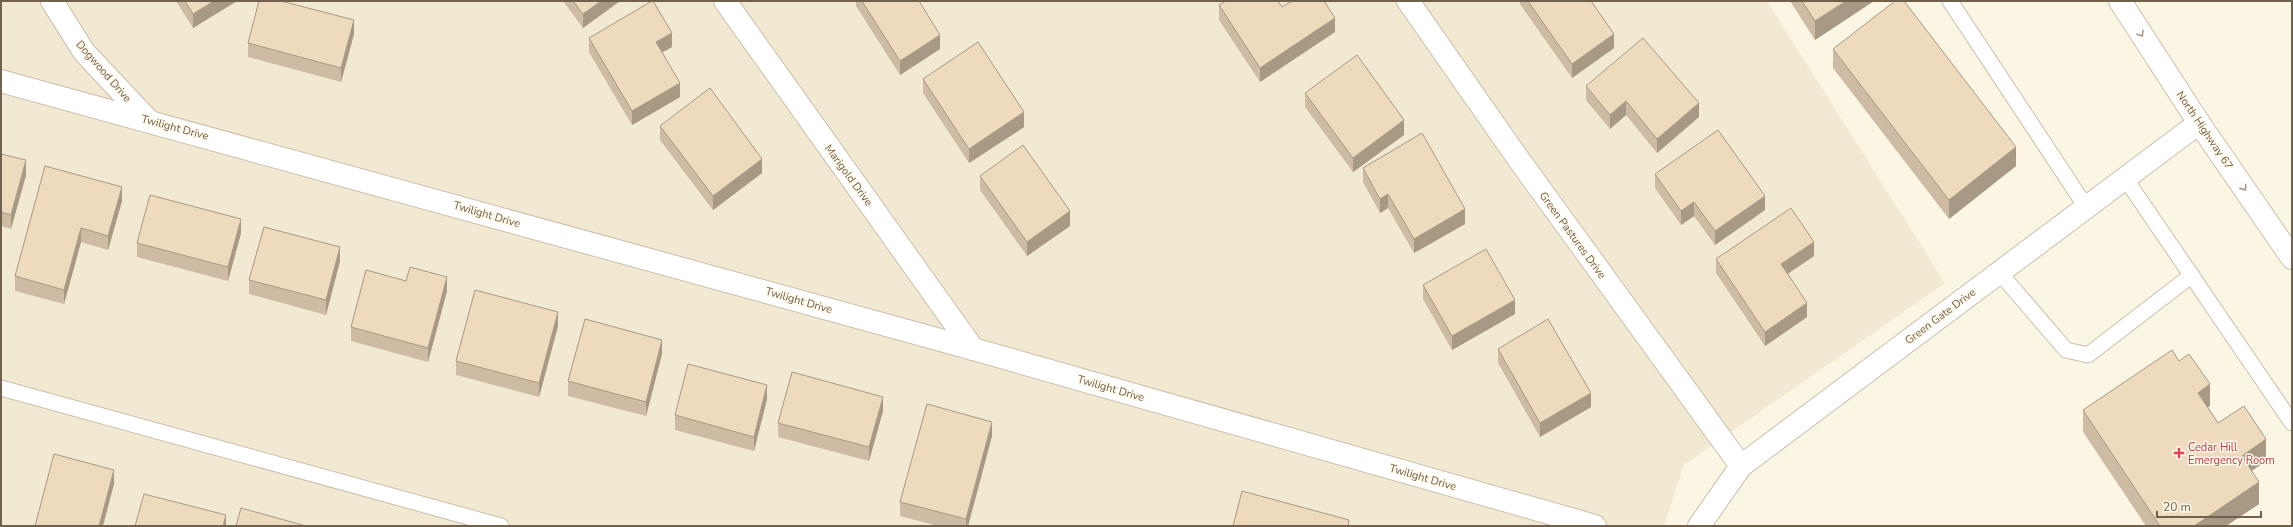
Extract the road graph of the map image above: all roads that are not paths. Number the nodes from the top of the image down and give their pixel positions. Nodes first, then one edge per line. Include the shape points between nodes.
1 (52, 1) edge
2 (725, 1) edge
3 (1408, 1) edge
4 (1950, 1) edge
5 (2120, 1) edge
6 (1, 81) edge
7 (147, 120) junction
8 (2199, 123) junction
9 (2125, 178) junction
10 (2086, 207) junction
11 (2292, 258) edge
12 (1999, 272) junction
13 (2192, 275) junction
14 (973, 349) junction
15 (1, 388) edge
16 (2292, 423) edge
17 (1741, 466) junction
18 (501, 526) edge
19 (1595, 526) edge
20 (1699, 526) edge

1 - 7 street, Dogwood Drive via 84,52
2 - 14 street, Marigold Drive
3 - 17 street, Green Pastures Drive via 1517,157
4 - 10 lane
5 -> 8 street, North Highway 67
6 - 7 street, Twilight Drive
7 - 14 street, Twilight Drive
8 - 9 street, Green Gate Drive
8 -> 11 street, North Highway 67
9 - 10 street, Green Gate Drive
9 - 13 lane
10 - 12 street, Green Gate Drive
12 - 13 lane via 2066,350 2088,355
12 - 17 street, Green Gate Drive
13 - 16 lane
14 - 19 street, Twilight Drive
15 - 18 lane
17 - 20 street, Green Gate Drive

